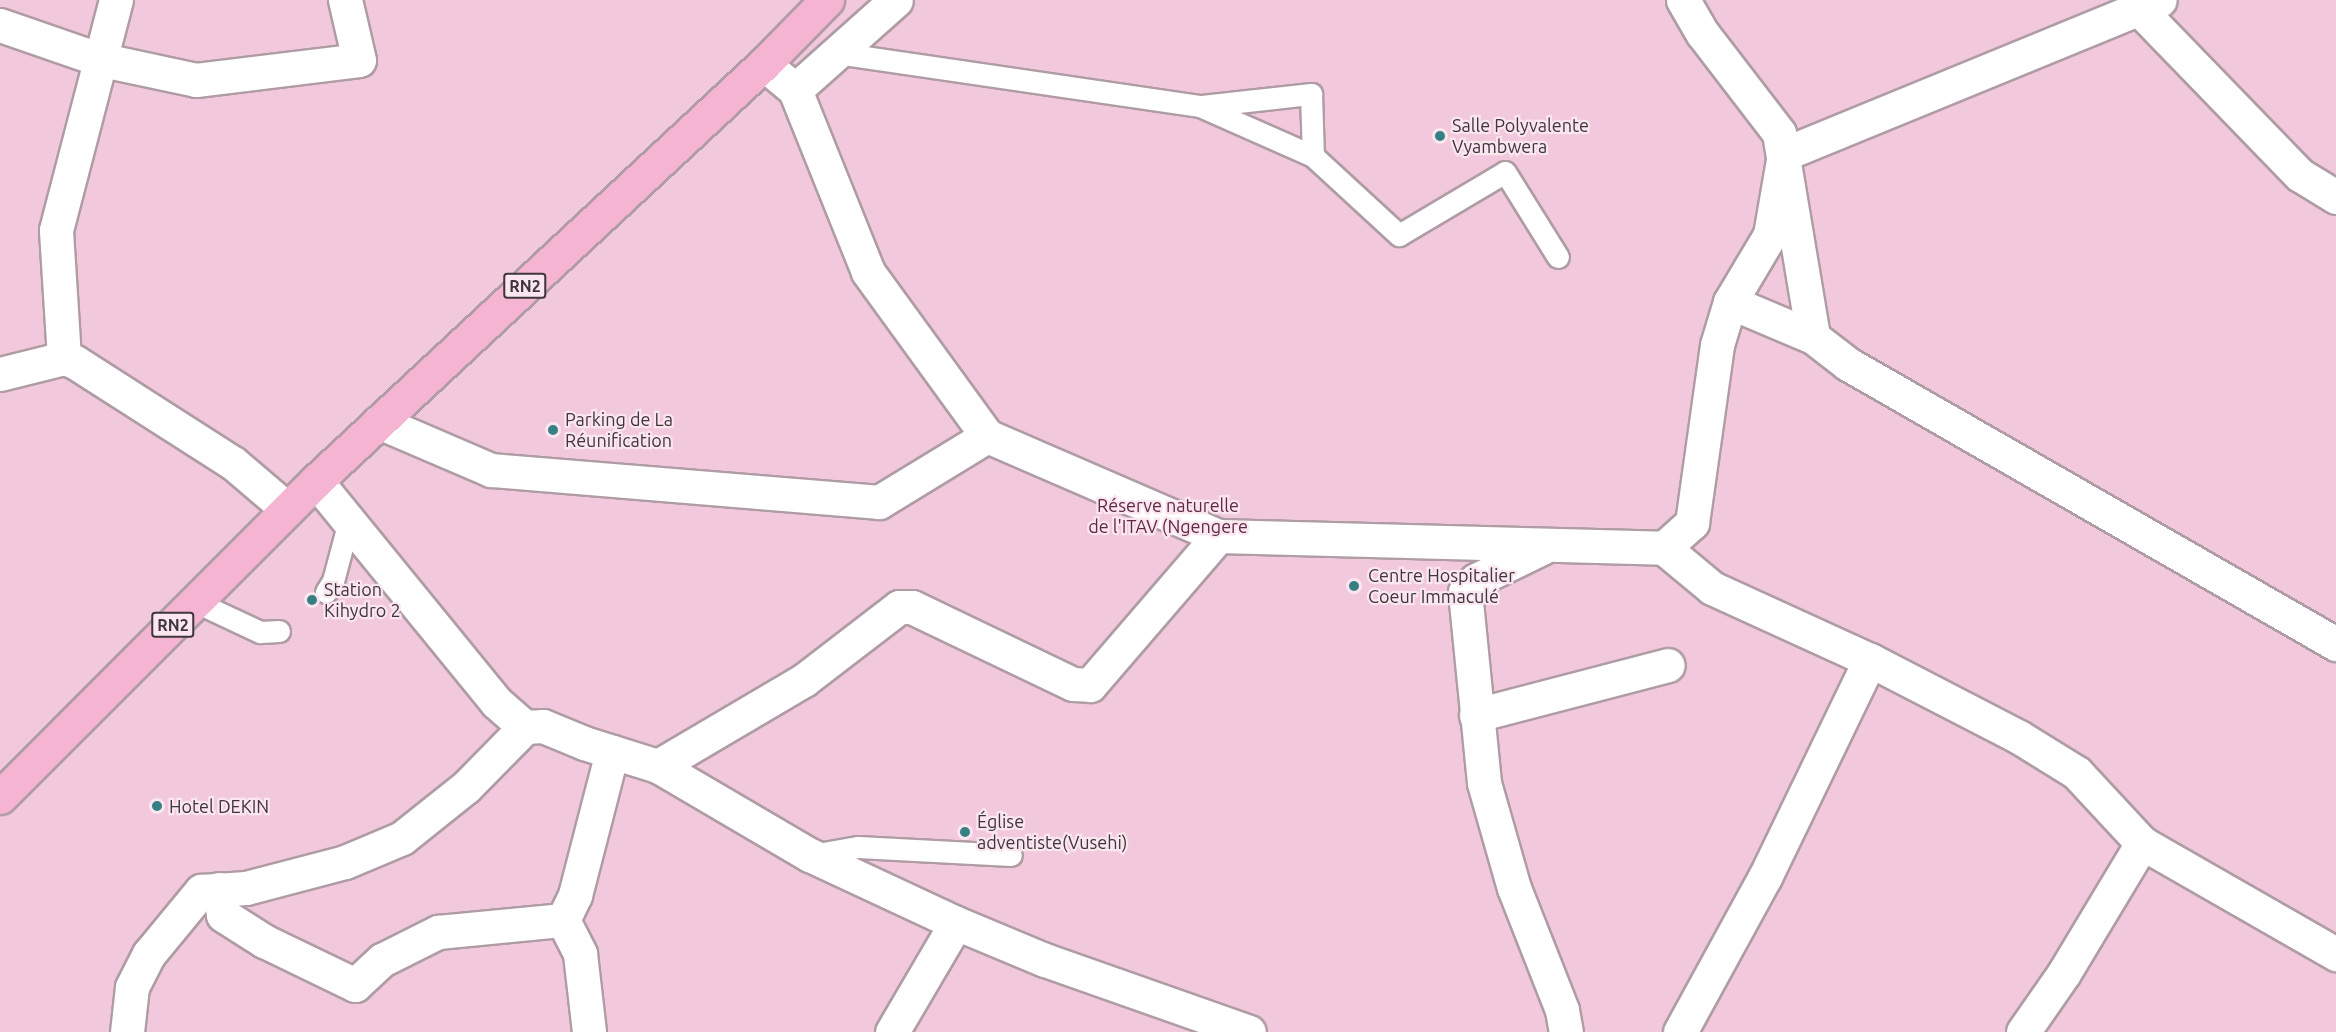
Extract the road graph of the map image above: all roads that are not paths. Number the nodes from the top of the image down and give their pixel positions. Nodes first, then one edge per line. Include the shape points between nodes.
1 (116, 0) edge
2 (345, 0) edge
3 (896, 0) edge
4 (1683, 0) edge
5 (2150, 5) edge
6 (810, 7) edge
7 (0, 25) edge
8 (837, 53) junction
9 (98, 59) junction
10 (764, 64) junction
11 (795, 90) junction
12 (1202, 106) junction
13 (1784, 154) junction
14 (1312, 156) junction
15 (2336, 197) edge
16 (1558, 257) dead end
17 (1730, 302) junction
18 (1813, 337) junction
19 (64, 358) junction
20 (0, 375) edge
21 (378, 422) junction
22 (987, 436) junction
23 (316, 481) junction
24 (288, 509) junction
25 (348, 521) junction
26 (1218, 536) junction
27 (1552, 543) junction
28 (1664, 548) junction
29 (326, 592) dead end
30 (196, 602) junction
31 (279, 631) dead end
32 (2336, 644) edge
33 (1870, 660) junction
34 (1668, 666) dead end
35 (1476, 715) junction
36 (525, 727) junction
37 (612, 752) junction
38 (658, 766) junction
39 (0, 797) edge
40 (2142, 843) junction
41 (810, 855) junction
42 (1011, 855) dead end
43 (219, 889) junction
44 (563, 920) junction
45 (956, 923) junction
46 (2336, 954) edge
47 (1198, 1023) edge
48 (127, 1032) edge
49 (589, 1032) edge
50 (892, 1032) edge
51 (1249, 1032) edge
52 (1566, 1032) edge
53 (1680, 1032) edge
54 (2023, 1032) edge

1 - 9 street
2 - 9 street via 359,60 196,80
3 - 8 street
4 - 13 street via 1703,34 1779,133
5 - 13 street
5 - 15 street via 2300,175
6 - 10 highway, RN2
7 - 9 street
8 - 11 street
8 - 12 lane
9 - 19 street via 56,230
10 - 11 street
10 - 21 highway, RN2
11 - 22 street via 868,272
12 - 14 lane
12 - 14 lane via 1311,94
13 - 17 street via 1770,235
13 - 18 street
14 - 16 lane via 1399,235 1505,172
17 - 18 street
17 - 28 street via 1717,345 1692,523
18 - 32 street via 1848,364
19 - 20 street
19 - 24 street via 233,463
21 - 22 street via 491,470 879,502
21 - 23 highway, RN2
22 - 26 street
23 - 24 highway, RN2
23 - 25 street
24 - 30 highway, RN2
25 - 29 lane via 333,581
25 - 36 street via 496,702
26 - 27 street
26 - 38 street via 1090,685 1073,684 912,607 899,607 804,680
27 - 28 street
27 - 35 street via 1476,580 1465,592
28 - 33 street via 1712,588
30 - 31 lane via 260,632
30 - 39 highway, RN2
33 - 40 street via 2019,736 2077,773
33 - 53 street via 1765,877
34 - 35 street
35 - 52 street via 1484,783 1514,888 1562,1010
36 - 37 street via 543,726
36 - 43 street via 466,787 402,838 345,862 246,888
37 - 38 street
37 - 44 street via 575,895
38 - 41 street
40 - 46 street
40 - 54 street via 2064,973
41 - 42 lane via 858,847 925,847
41 - 45 street
43 - 44 street via 223,915 264,941 356,985 382,960 438,932
43 - 48 street via 201,891 149,954 132,987
44 - 49 street via 580,954
45 - 47 street
45 - 50 street
47 - 51 street

